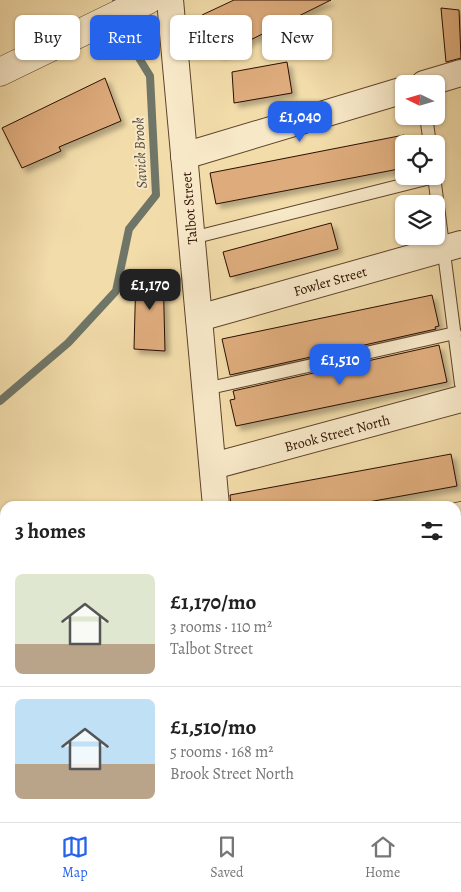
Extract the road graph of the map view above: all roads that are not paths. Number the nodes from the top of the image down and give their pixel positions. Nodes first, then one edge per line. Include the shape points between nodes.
1 (170, 0) edge
2 (143, 2) edge
3 (0, 70) edge
4 (461, 73) edge
5 (445, 78) edge
6 (395, 93) edge
7 (184, 156) junction
8 (402, 185) edge
9 (436, 185) edge
10 (192, 238) junction
11 (452, 246) edge
12 (199, 318) junction
13 (454, 333) junction
14 (461, 384) edge
15 (206, 389) junction
16 (461, 399) edge
17 (213, 466) junction
18 (216, 501) edge

1 - 7 street, Talbot Street
2 - 3 street
4 - 5 street
6 - 7 street
7 - 10 street, Talbot Street
8 - 10 lane
9 - 11 lane
10 - 12 street, Talbot Street
11 - 12 street, Fowler Street
11 - 13 lane
12 - 15 street, Talbot Street
13 - 14 lane
13 - 15 lane
15 - 17 street, Talbot Street
16 - 17 street, Brook Street North
17 - 18 street, Talbot Street

